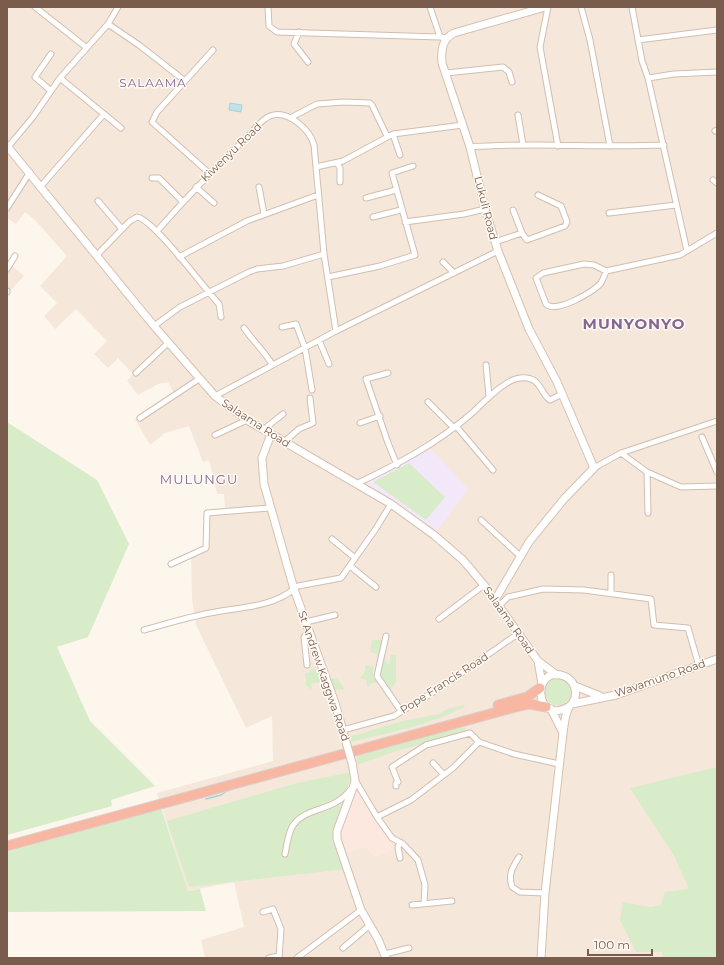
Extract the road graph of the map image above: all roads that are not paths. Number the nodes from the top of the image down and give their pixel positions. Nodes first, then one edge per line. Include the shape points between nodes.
1 (35, 7) edge
2 (268, 7) edge
3 (430, 7) edge
4 (548, 7) edge
5 (581, 7) edge
6 (632, 7) edge
7 (115, 8) edge
8 (541, 8) edge
9 (108, 24) junction
10 (717, 30) edge
11 (299, 32) junction
12 (443, 38) junction
13 (638, 40) junction
14 (86, 48) junction
15 (214, 50) dead end
16 (51, 54) dead end
17 (308, 62) dead end
18 (717, 72) edge
19 (446, 73) junction
20 (60, 78) junction
21 (648, 78) junction
22 (185, 80) junction
23 (512, 82) dead end
24 (51, 91) junction
25 (104, 114) junction
26 (518, 115) dead end
27 (290, 118) junction
28 (463, 125) junction
29 (120, 128) dead end
30 (393, 134) junction
31 (387, 136) junction
32 (523, 145) junction
33 (664, 145) junction
34 (558, 146) junction
35 (610, 146) junction
36 (8, 147) edge
37 (470, 147) junction
38 (400, 155) dead end
39 (338, 163) junction
40 (316, 166) junction
41 (412, 166) dead end
42 (30, 172) junction
43 (209, 173) junction
44 (152, 178) dead end
45 (340, 182) dead end
46 (41, 186) junction
47 (196, 187) junction
48 (259, 187) dead end
49 (396, 190) junction
50 (538, 194) dead end
51 (318, 195) junction
52 (366, 198) dead end
53 (98, 202) dead end
54 (183, 202) junction
55 (214, 203) dead end
56 (676, 205) junction
57 (8, 206) edge
58 (485, 209) junction
59 (401, 210) junction
60 (513, 210) dead end
61 (609, 213) dead end
62 (264, 214) junction
63 (373, 217) dead end
64 (405, 222) junction
65 (122, 229) junction
66 (157, 231) junction
67 (522, 233) junction
68 (717, 233) edge
69 (495, 242) junction
70 (498, 251) junction
71 (687, 251) junction
72 (324, 254) junction
73 (15, 256) dead end
74 (96, 256) junction
75 (178, 257) junction
76 (443, 262) dead end
77 (7, 269) edge
78 (606, 271) junction
79 (454, 273) junction
80 (328, 277) junction
81 (208, 292) junction
82 (222, 317) dead end
83 (154, 326) junction
84 (282, 327) dead end
85 (244, 328) dead end
86 (336, 331) junction
87 (319, 340) junction
88 (168, 343) junction
89 (305, 348) junction
90 (272, 364) junction
91 (329, 364) dead end
92 (486, 365) dead end
93 (388, 372) dead end
94 (136, 373) dead end
95 (199, 379) junction
96 (312, 390) dead end
97 (562, 394) junction
98 (216, 396) junction
99 (489, 396) junction
100 (310, 398) dead end
101 (428, 402) dead end
102 (283, 414) dead end
103 (380, 416) junction
104 (140, 418) dead end
105 (247, 420) junction
106 (717, 421) edge
107 (360, 423) dead end
108 (455, 427) junction
109 (264, 430) junction
110 (271, 434) junction
111 (215, 435) dead end
112 (702, 437) dead end
113 (284, 442) junction
114 (621, 453) junction
115 (397, 465) junction
116 (594, 468) junction
117 (493, 470) dead end
118 (647, 472) junction
119 (717, 472) edge
120 (356, 484) junction
121 (717, 486) edge
122 (391, 504) junction
123 (270, 508) junction
124 (648, 513) dead end
125 (481, 520) dead end
126 (332, 540) dead end
127 (520, 556) junction
128 (355, 558) junction
129 (171, 564) dead end
130 (350, 566) junction
131 (611, 575) dead end
132 (484, 585) junction
133 (376, 587) dead end
134 (294, 588) junction
135 (611, 593) junction
136 (497, 603) junction
137 (335, 615) dead end
138 (439, 619) dead end
139 (306, 622) junction
140 (144, 630) dead end
141 (309, 631) junction
142 (519, 633) junction
143 (386, 636) dead end
144 (717, 659) edge
145 (538, 661) junction
146 (307, 665) dead end
147 (699, 666) junction
148 (557, 675) junction
149 (541, 686) junction
150 (574, 686) junction
151 (602, 696) junction
152 (570, 705) junction
153 (548, 708) junction
154 (401, 711) junction
155 (343, 733) junction
156 (563, 733) junction
157 (479, 742) junction
158 (433, 763) dead end
159 (559, 764) junction
160 (444, 775) junction
161 (355, 782) junction
162 (396, 786) dead end
163 (115, 813) junction
164 (377, 817) junction
165 (7, 839) edge
166 (400, 842) junction
167 (7, 846) edge
168 (284, 854) dead end
169 (519, 857) dead end
170 (400, 858) dead end
171 (545, 893) junction
172 (452, 901) dead end
173 (424, 903) junction
174 (412, 905) dead end
175 (361, 910) junction
176 (263, 912) dead end
177 (370, 925) junction
178 (343, 948) dead end
179 (409, 948) dead end
180 (304, 956) edge
181 (386, 956) edge
182 (279, 957) edge
183 (269, 958) edge
184 (297, 958) edge
185 (541, 958) edge

1 - 14 street
2 - 11 street via 268,23 271,28 277,32
3 - 12 street
4 - 34 street via 540,46
5 - 35 street via 590,40
6 - 13 street
7 - 9 street
8 - 12 street
9 - 14 street
9 - 22 street via 139,44
10 - 13 street
11 - 12 street
11 - 17 street via 294,44
12 - 19 street, Lukuli Road via 442,56
13 - 21 street
14 - 20 street
15 - 22 street
16 - 24 street via 35,77
18 - 21 street
19 - 23 street via 503,67 509,72
19 - 28 street, Lukuli Road
20 - 24 street
20 - 25 street
21 - 33 street
22 - 43 street via 157,112 152,122
24 - 36 street via 34,117
25 - 29 street
25 - 46 street
26 - 32 street
27 - 31 street via 317,104 370,104
27 - 40 street via 310,136 314,145
27 - 43 street, Kiwenyu Road via 280,115 267,118
28 - 30 street
28 - 37 street, Lukuli Road
30 - 31 street
30 - 38 street
31 - 39 street
32 - 34 street
32 - 37 street
33 - 35 street
33 - 56 street
34 - 35 street
36 - 42 street, Salaama Road
37 - 58 street, Lukuli Road
39 - 40 street
39 - 45 street
40 - 51 street
41 - 49 street via 393,172
42 - 46 street, Salaama Road
42 - 57 street
43 - 47 street, Kiwenyu Road
44 - 54 street via 159,178
46 - 74 street, Salaama Road
47 - 54 street, Kiwenyu Road
47 - 55 street
48 - 62 street
49 - 52 street
49 - 59 street
50 - 67 street via 561,206 566,225 527,240
51 - 62 street
51 - 72 street
53 - 65 street
54 - 66 street, Kiwenyu Road
56 - 61 street
56 - 71 street
58 - 64 street
58 - 69 street, Lukuli Road
59 - 63 street
59 - 64 street
60 - 67 street
62 - 75 street
64 - 80 street via 415,255 380,266
65 - 66 street via 137,218 144,219
65 - 74 street
66 - 75 street
67 - 69 street
68 - 71 street
69 - 70 street, Lukuli Road
70 - 79 street
70 - 97 street, Lukuli Road via 529,329
71 - 78 street via 680,255
72 - 80 street
72 - 81 street via 282,266 256,269
73 - 77 street
74 - 83 street, Salaama Road
75 - 81 street
76 - 79 street
78 - 78 street via 594,265 584,264 543,273 536,278 546,304 553,308 594,289 601,283
79 - 86 street
80 - 86 street
81 - 82 street via 219,304
81 - 83 street via 171,312
83 - 88 street, Salaama Road
84 - 89 street via 296,324
85 - 90 street
86 - 87 street
87 - 89 street
87 - 91 street
88 - 94 street
88 - 95 street, Salaama Road
89 - 90 street
89 - 96 street
90 - 98 street
92 - 99 street
93 - 103 street via 366,379
95 - 98 street, Salaama Road
95 - 104 street
97 - 99 street via 550,400 539,384 530,379 518,378
97 - 116 street, Lukuli Road
98 - 105 street, Salaama Road
99 - 108 street
100 - 113 street via 313,423
101 - 108 street
102 - 109 street
103 - 107 street
103 - 115 street
105 - 109 street, Salaama Road
105 - 111 street
106 - 114 street
108 - 115 street via 437,442
108 - 117 street
109 - 110 street, Salaama Road
110 - 113 street, Salaama Road
110 - 123 street, St Andrew Kaggwa Road via 264,450 262,464
112 - 119 street
113 - 120 street, Salaama Road
114 - 116 street
114 - 118 street
115 - 120 street
116 - 127 street via 564,499
118 - 121 street via 683,488
118 - 124 street
120 - 122 street, Salaama Road
122 - 128 street
122 - 132 street, Salaama Road via 448,547
123 - 129 street via 207,513 206,548
123 - 134 street, St Andrew Kaggwa Road
125 - 127 street
126 - 128 street
127 - 136 street
128 - 130 street
130 - 133 street
130 - 134 street via 339,580
131 - 135 street
132 - 136 street, Salaama Road
132 - 138 street
134 - 139 street, St Andrew Kaggwa Road
134 - 140 street via 281,597 267,602 200,615
135 - 136 street via 543,589 508,597
135 - 147 street via 651,598 654,625 688,628
136 - 142 street, Salaama Road
137 - 139 street
139 - 141 street, St Andrew Kaggwa Road
141 - 146 street via 304,637
141 - 155 street, St Andrew Kaggwa Road
142 - 145 street, Salaama Road
142 - 154 street, Pope Francis Road via 440,688
143 - 154 street via 377,676
144 - 147 street, Wavamuno Road
145 - 148 street, Salaama Road
145 - 149 street, Salaama Road
147 - 151 street, Wavamuno Road via 616,695
148 - 149 street via 547,678
148 - 150 street via 568,678
149 - 153 street via 540,698
149 - 163 highway via 534,693 521,699
150 - 151 street, Wavamuno Road
150 - 152 street via 576,695
151 - 152 street, Wavamuno Road
152 - 153 street via 560,711
152 - 156 street
153 - 156 street
153 - 163 highway via 529,704 512,708
154 - 155 street, Pope Francis Road via 385,720
155 - 161 street, St Andrew Kaggwa Road, bridge
156 - 159 street
157 - 159 street via 514,754
157 - 160 street
157 - 162 street via 470,733 426,745 392,767 398,782
158 - 160 street
159 - 171 street
160 - 164 street via 411,800
161 - 164 street
161 - 168 street via 344,799 299,818 293,824
161 - 175 street via 337,831 337,839
163 - 165 highway
163 - 167 highway
164 - 166 street via 392,838
166 - 170 street
166 - 173 street via 418,860 425,885
169 - 171 street via 510,873 512,887 520,892
171 - 185 street
172 - 173 street
173 - 174 street
175 - 177 street
175 - 180 street
176 - 182 street via 273,910 280,924
177 - 178 street
177 - 181 street
179 - 181 street
180 - 184 street
182 - 183 street

